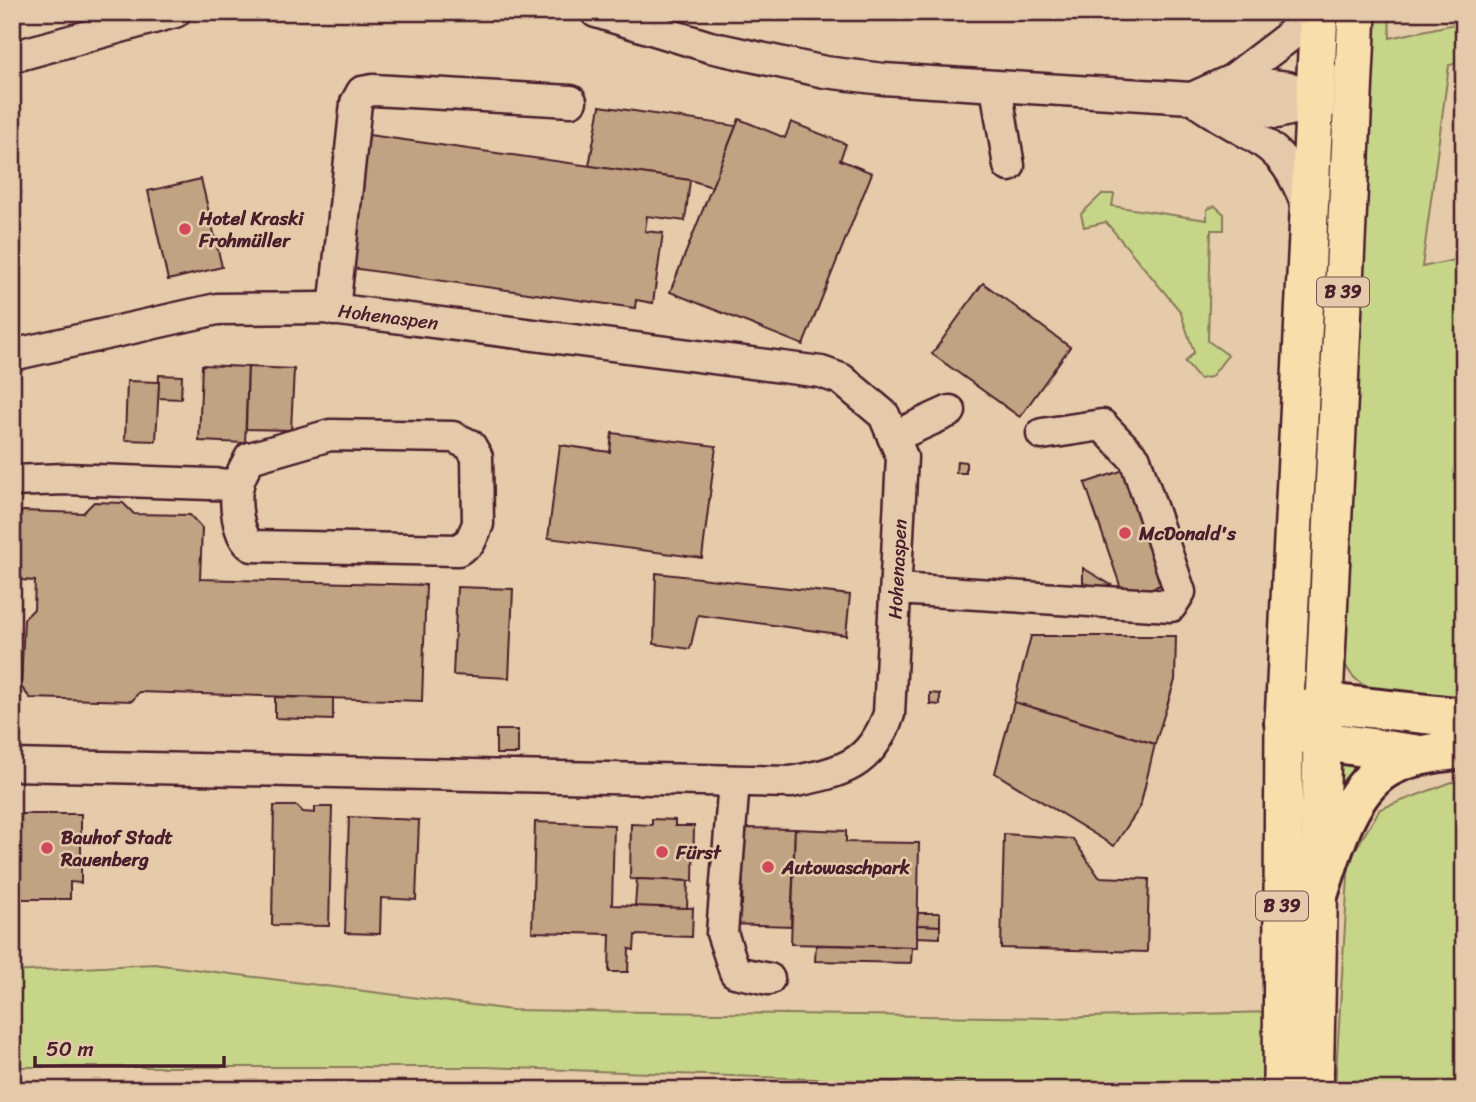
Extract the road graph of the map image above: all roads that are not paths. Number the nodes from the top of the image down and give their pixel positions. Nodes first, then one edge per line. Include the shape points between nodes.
1 (175, 12) edge
2 (596, 12) edge
3 (1308, 12) edge
4 (1319, 12) edge
5 (1357, 12) edge
6 (12, 57) edge
7 (1354, 71) junction
8 (1232, 80) junction
9 (996, 86) junction
10 (1315, 97) junction
11 (1191, 98) junction
12 (571, 101) dead end
13 (1352, 112) junction
14 (1009, 166) dead end
15 (1310, 212) junction
16 (334, 310) junction
17 (12, 355) edge
18 (950, 411) dead end
19 (1042, 434) dead end
20 (893, 437) junction
21 (12, 481) edge
22 (238, 485) junction
23 (897, 589) junction
24 (1323, 703) junction
25 (1464, 718) edge
26 (1284, 722) junction
27 (1322, 741) junction
28 (1464, 749) edge
29 (1421, 755) junction
30 (12, 765) edge
31 (734, 781) junction
32 (1319, 892) junction
33 (769, 979) dead end
34 (1282, 1090) edge
35 (1314, 1090) edge

1 - 6 street
2 - 9 street via 710,47 825,72
3 - 8 street via 1287,38
4 - 10 main road, B 39
5 - 7 main road, B 39
7 - 10 street
7 - 13 main road, B 39
8 - 10 street via 1288,87
8 - 11 street
9 - 11 street
9 - 14 street
10 - 11 street via 1298,108 1276,113
10 - 13 street
10 - 15 main road, B 39
11 - 15 street via 1279,153 1297,178
12 - 16 street via 362,92 356,103
13 - 24 main road, B 39
15 - 26 main road, B 39
16 - 17 street, Hohenaspen via 217,309
16 - 20 street, Hohenaspen via 821,372 841,379 884,415
18 - 20 street
19 - 23 street via 1102,425 1135,459 1180,592 1171,606
20 - 23 street, Hohenaspen via 902,457
21 - 22 street
22 - 22 street via 250,458 330,435 453,437 470,445 477,457 478,524 470,542 458,550 252,546 240,531
23 - 31 street, Hohenaspen via 891,702 877,742 860,761 835,774 791,782
24 - 25 highway
24 - 26 highway
24 - 27 main road, B 39
26 - 27 highway
26 - 34 main road, B 39
27 - 29 highway
27 - 32 main road, B 39
28 - 29 highway
29 - 32 highway via 1384,769 1366,788 1341,825
30 - 31 street, Hohenaspen
31 - 33 street via 722,933 735,972
32 - 35 main road, B 39

